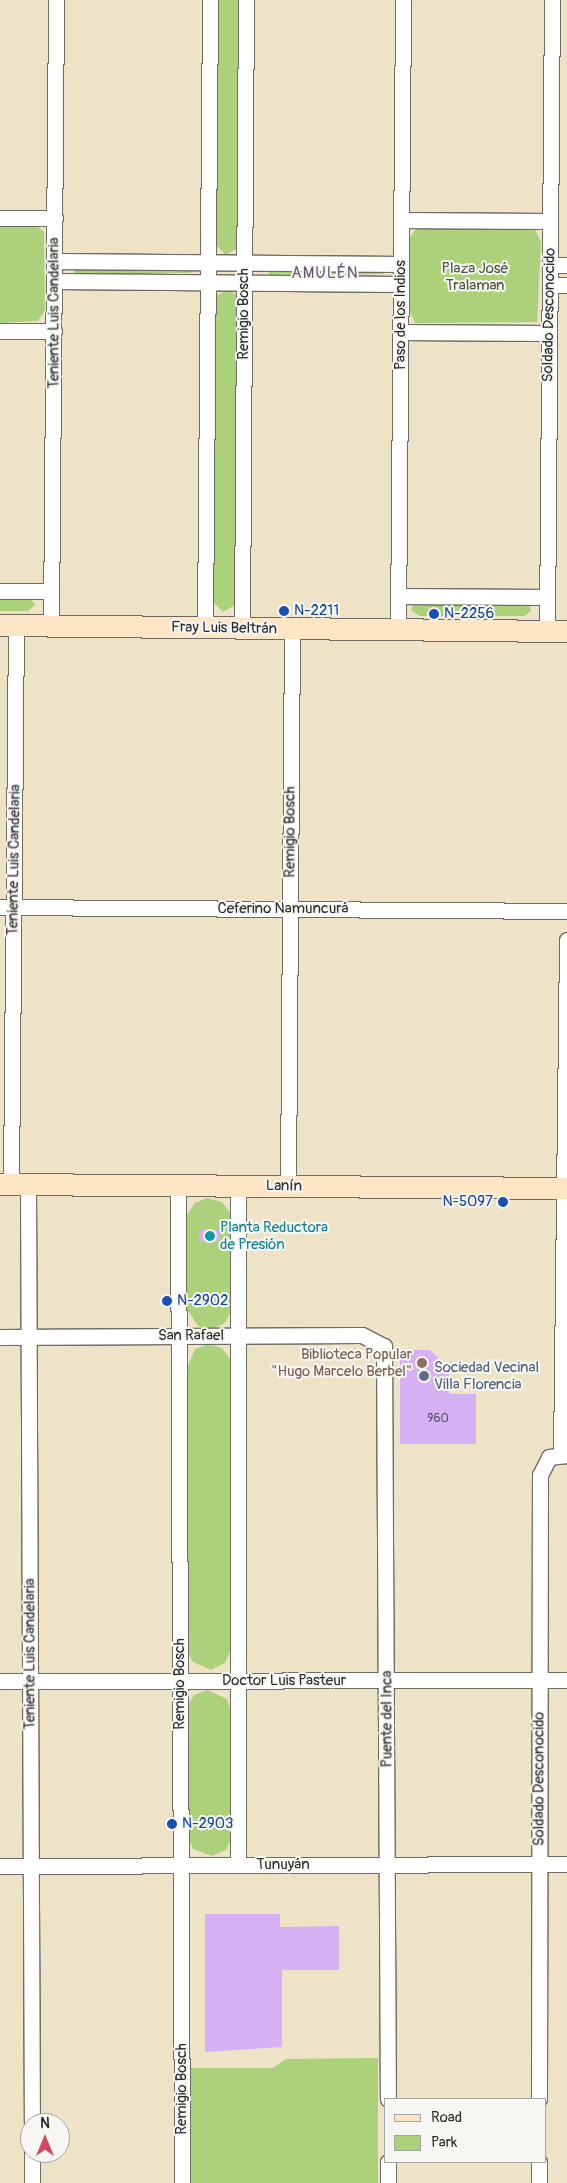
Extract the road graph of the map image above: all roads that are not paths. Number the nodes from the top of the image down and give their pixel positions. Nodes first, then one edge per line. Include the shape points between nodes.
1 (56, 0) edge
2 (210, 0) edge
3 (246, 0) edge
4 (403, 0) edge
5 (552, 0) edge
6 (0, 218) edge
7 (54, 218) junction
8 (401, 220) junction
9 (550, 221) junction
10 (54, 261) junction
11 (208, 262) junction
12 (245, 262) junction
13 (401, 264) junction
14 (550, 265) junction
15 (567, 265) edge
16 (54, 281) junction
17 (208, 282) junction
18 (245, 283) junction
19 (401, 284) junction
20 (550, 285) junction
21 (567, 285) edge
22 (0, 331) edge
23 (54, 331) junction
24 (401, 332) junction
25 (549, 333) junction
26 (0, 591) edge
27 (51, 591) junction
28 (399, 596) junction
29 (547, 597) junction
30 (8, 626) edge
31 (51, 626) junction
32 (205, 628) junction
33 (242, 628) junction
34 (292, 628) junction
35 (398, 629) junction
36 (557, 631) edge
37 (7, 907) edge
38 (290, 909) junction
39 (567, 911) edge
40 (567, 940) edge
41 (13, 1184) edge
42 (178, 1186) junction
43 (238, 1186) junction
44 (288, 1186) junction
45 (566, 1188) edge
46 (29, 1336) junction
47 (178, 1336) junction
48 (238, 1336) junction
49 (0, 1337) edge
50 (380, 1341) joint
51 (564, 1455) edge
52 (387, 1680) junction
53 (540, 1680) junction
54 (567, 1680) edge
55 (0, 1681) edge
56 (30, 1681) junction
57 (180, 1681) junction
58 (238, 1681) junction
59 (539, 1864) junction
60 (567, 1864) edge
61 (181, 1865) junction
62 (238, 1865) junction
63 (388, 1865) junction
64 (0, 1866) edge
65 (31, 1866) junction
66 (388, 2098) edge
67 (539, 2098) edge
68 (32, 2113) edge
69 (32, 2163) edge
70 (388, 2163) edge
71 (539, 2163) edge
72 (32, 2183) edge
73 (182, 2183) edge
74 (388, 2183) edge
75 (539, 2183) edge

1 - 7 street, Teniente Luis Candelaria
2 - 11 street
3 - 12 street, Remigio Bosch
4 - 8 street, Paso de los Indios
5 - 9 street, Soldado Desconocido
6 - 7 street
7 - 10 street, Teniente Luis Candelaria
8 - 9 street
8 - 13 street, Paso de los Indios
9 - 14 street, Soldado Desconocido
10 - 11 street
10 - 16 street, Teniente Luis Candelaria
11 - 12 street
11 - 17 street
12 - 13 street
12 - 18 street, Remigio Bosch
13 - 19 street, Paso de los Indios
14 - 15 street
14 - 20 street, Soldado Desconocido
16 - 17 street
16 - 23 street, Teniente Luis Candelaria
17 - 18 street
17 - 32 street
18 - 19 street
18 - 33 street, Remigio Bosch
19 - 24 street, Paso de los Indios
20 - 21 street
20 - 25 street, Soldado Desconocido
22 - 23 street
23 - 27 street, Teniente Luis Candelaria
24 - 25 street
24 - 28 street, Paso de los Indios
25 - 29 street, Soldado Desconocido
26 - 27 street
27 - 31 street, Teniente Luis Candelaria
28 - 29 street
28 - 35 street, Paso de los Indios
29 - 36 street, Soldado Desconocido
30 - 31 street, Fray Luis Beltrán
30 - 37 street, Teniente Luis Candelaria
31 - 32 street, Fray Luis Beltrán
32 - 33 street, Fray Luis Beltrán
33 - 34 street, Fray Luis Beltrán
34 - 35 street, Fray Luis Beltrán
34 - 38 street, Remigio Bosch
35 - 36 street, Fray Luis Beltrán
37 - 38 street, Ceferino Namuncurá
37 - 41 street, Teniente Luis Candelaria
38 - 39 street, Ceferino Namuncurá
38 - 44 street, Remigio Bosch
40 - 45 street
41 - 42 street, Lanín
41 - 46 street, Teniente Luis Candelaria
42 - 43 street, Lanín
42 - 47 street, Remigio Bosch
43 - 44 street, Lanín
43 - 48 street
44 - 45 street, Lanín
45 - 51 street
46 - 47 street, San Rafael
46 - 49 street, San Rafael
46 - 56 street, Teniente Luis Candelaria
47 - 48 street, San Rafael
47 - 57 street, Remigio Bosch
48 - 50 street, San Rafael via 362,1335
48 - 58 street
50 - 52 street, Puente del Inca via 386,1357
51 - 53 street, Soldado Desconocido via 545,1460 540,1475
52 - 53 street, Doctor Luis Pasteur
52 - 58 street, Doctor Luis Pasteur
52 - 63 street, Puente del Inca
53 - 54 street, Doctor Luis Pasteur
53 - 59 street, Soldado Desconocido
55 - 56 street, Doctor Luis Pasteur
56 - 57 street, Doctor Luis Pasteur
56 - 65 street, Teniente Luis Candelaria
57 - 58 street, Doctor Luis Pasteur
57 - 61 street, Remigio Bosch
58 - 62 street
59 - 60 street, Tunuyán
59 - 63 street, Tunuyán
59 - 67 street, Soldado Desconocido
61 - 62 street, Tunuyán
61 - 65 street, Tunuyán
61 - 73 street, Remigio Bosch
62 - 63 street, Tunuyán
63 - 66 street, Puente del Inca
64 - 65 street, Tunuyán
65 - 68 street, Teniente Luis Candelaria
69 - 72 street
70 - 74 street
71 - 75 street

